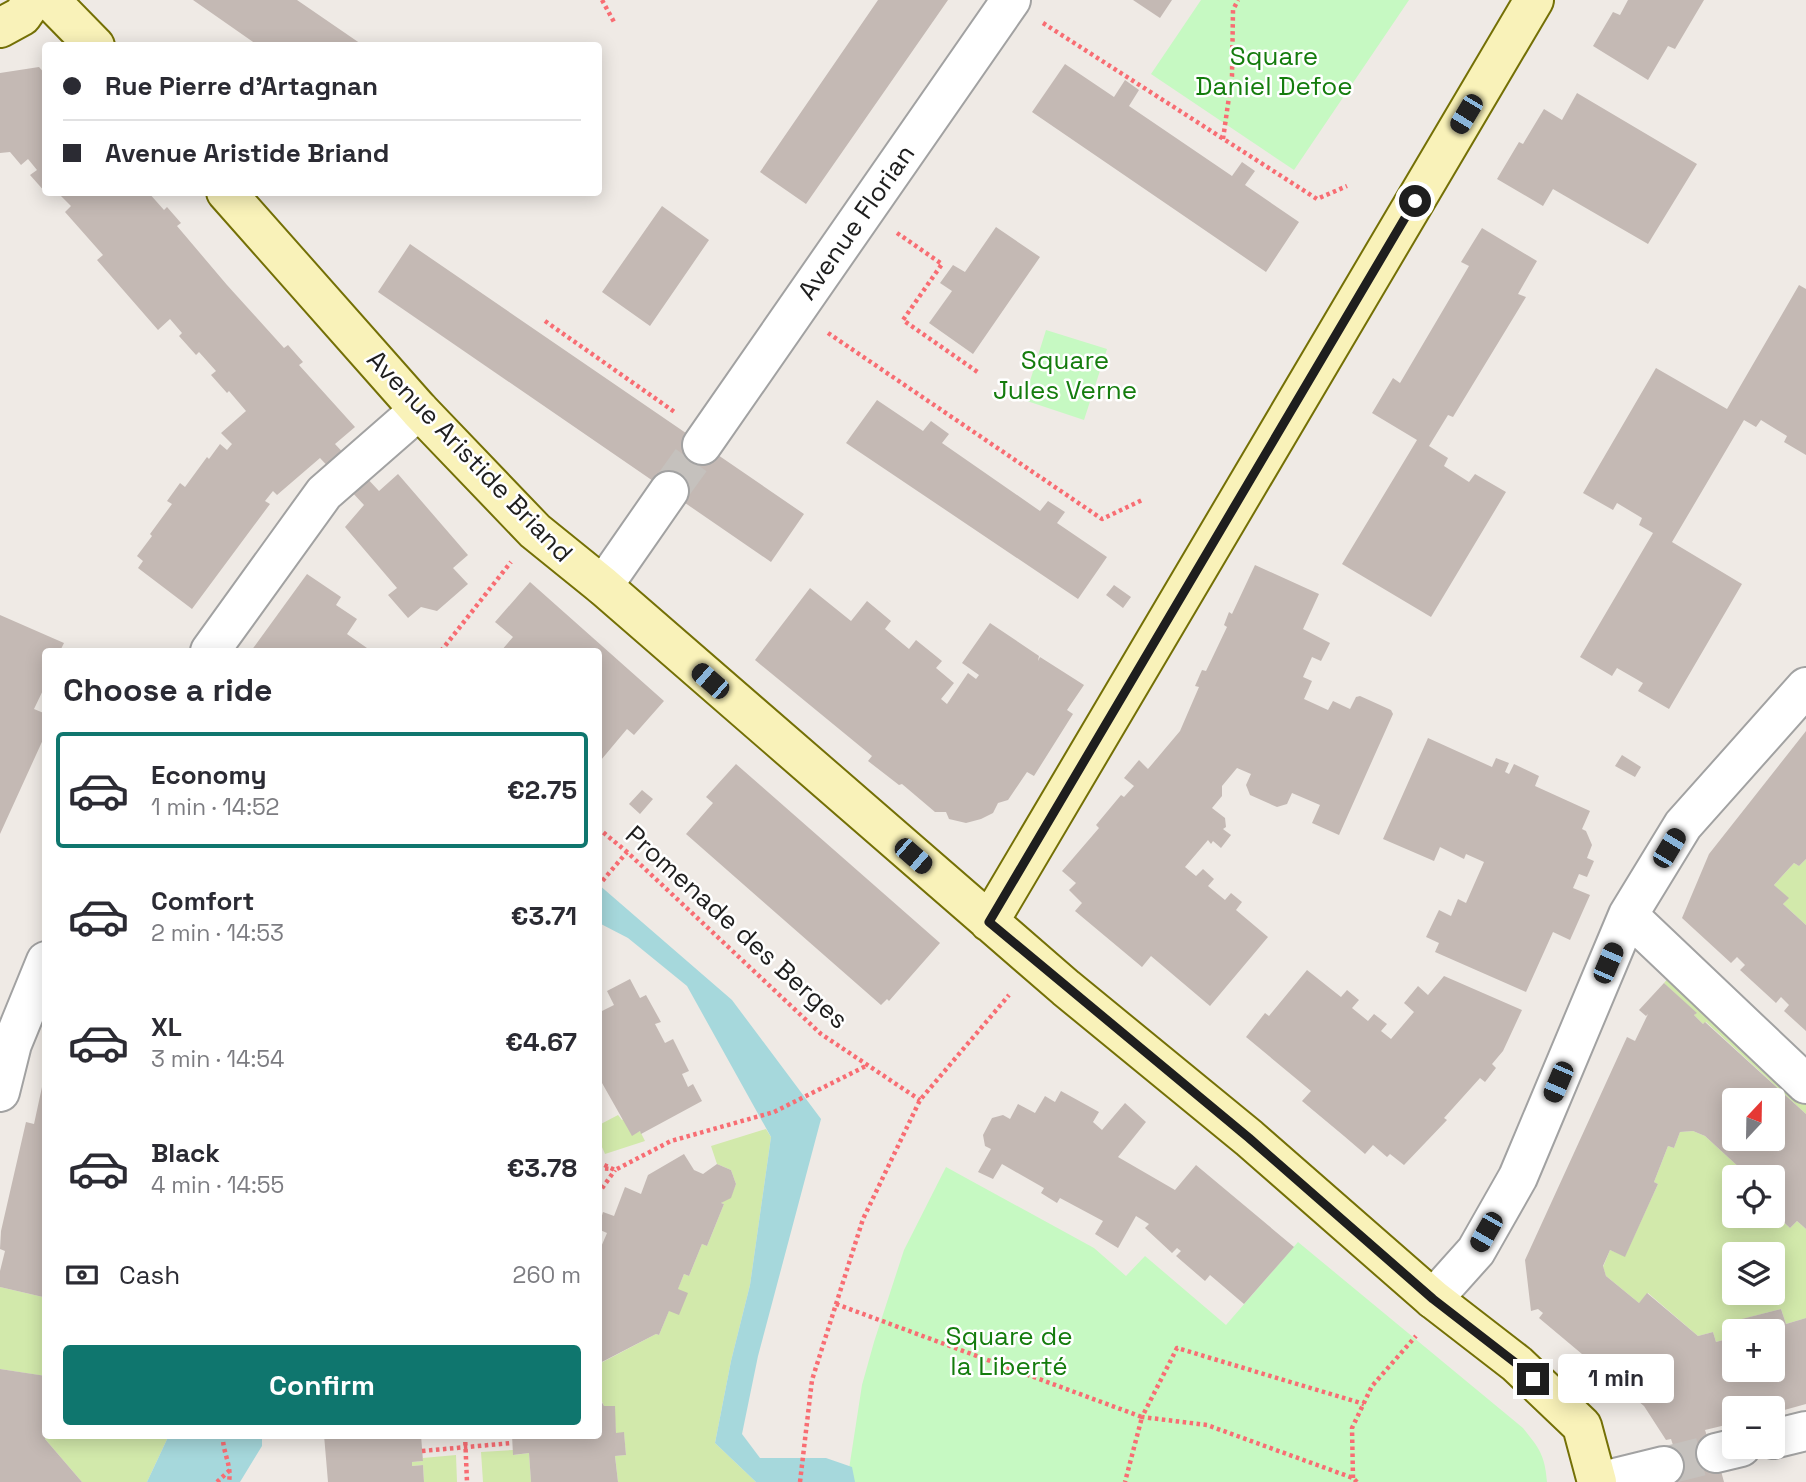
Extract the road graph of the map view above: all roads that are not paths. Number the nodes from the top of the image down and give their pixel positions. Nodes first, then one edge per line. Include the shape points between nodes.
1 (33, 0) edge
2 (50, 0) edge
3 (1534, 0) edge
4 (1010, 1) edge
5 (0, 28) edge
6 (91, 42) edge
7 (230, 196) edge
8 (419, 410) junction
9 (705, 440) tunnel mouth
10 (669, 491) tunnel mouth
11 (603, 586) junction
12 (213, 648) edge
13 (1806, 687) edge
14 (1628, 915) junction
15 (989, 922) junction
16 (42, 971) edge
17 (1806, 1084) edge
18 (0, 1092) edge
19 (1433, 1299) junction
20 (1806, 1431) edge
21 (1785, 1436) edge
22 (1664, 1466) tunnel mouth
23 (1598, 1482) edge

1 - 5 street via 22,16
2 - 6 street
3 - 15 street
4 - 9 street, Avenue Florian
7 - 8 street, Avenue Aristide Briand
8 - 11 street, Avenue Aristide Briand via 535,531
8 - 12 street via 324,493
10 - 11 street
11 - 15 street, Avenue Aristide Briand
13 - 14 street via 1683,825
14 - 17 street
14 - 19 street via 1518,1177 1476,1251
15 - 19 street, Avenue Aristide Briand via 1249,1138
16 - 18 street via 12,1044
19 - 23 street, Avenue Aristide Briand via 1517,1364 1582,1426
20 - 21 street
22 - 23 street

